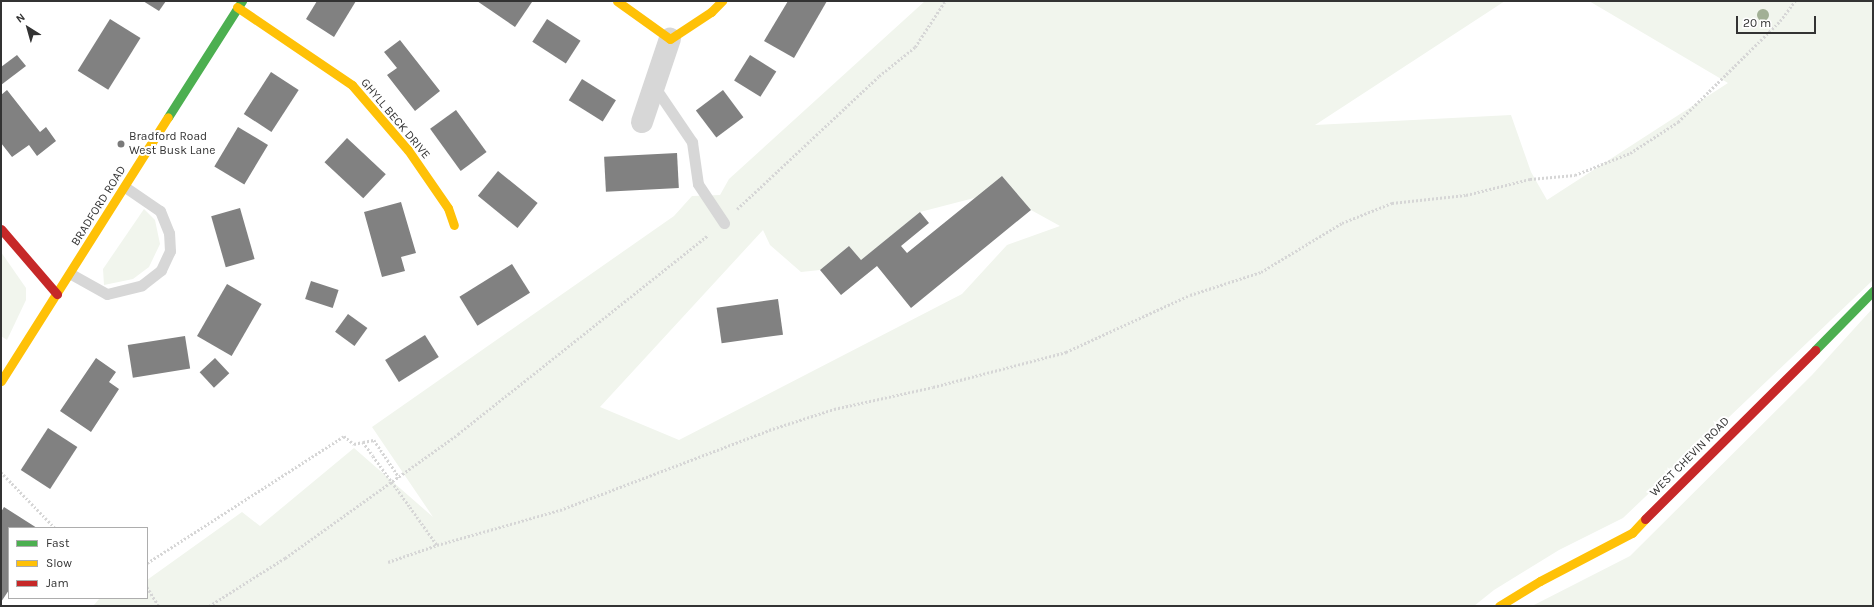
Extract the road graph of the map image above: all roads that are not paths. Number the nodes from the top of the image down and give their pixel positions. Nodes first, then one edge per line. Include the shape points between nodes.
1 (617, 1) edge
2 (722, 1) edge
3 (239, 4) edge
4 (670, 38) junction
5 (653, 85) junction
6 (642, 122) dead end
7 (125, 187) junction
8 (724, 223) road end
9 (454, 225) dead end
10 (1, 229) edge
11 (70, 274) junction
12 (1873, 291) edge
13 (57, 294) junction
14 (1, 381) edge
15 (1499, 606) edge

1 - 4 street
2 - 4 street via 711,12
3 - 7 street, BRADFORD ROAD
3 - 9 street, GHYLL BECK DRIVE via 352,85 408,150 448,208
4 - 5 street
5 - 6 street
5 - 8 lane via 692,142 698,184
7 - 11 street, BRADFORD ROAD
7 - 11 lane via 160,211 170,234 170,251 161,270 142,285 107,294
10 - 13 street
11 - 13 street, BRADFORD ROAD
12 - 15 street, WEST CHEVIN ROAD via 1632,532 1540,580
13 - 14 street, BRADFORD ROAD

